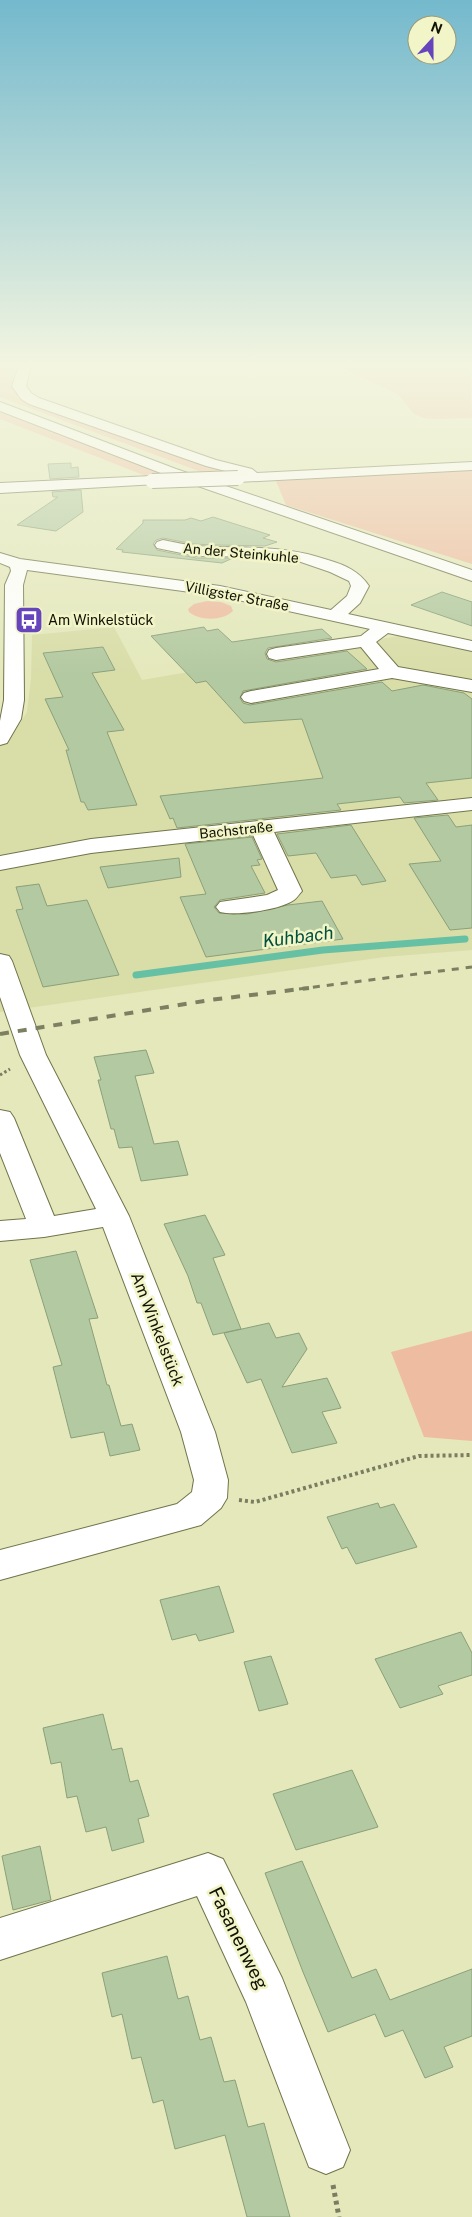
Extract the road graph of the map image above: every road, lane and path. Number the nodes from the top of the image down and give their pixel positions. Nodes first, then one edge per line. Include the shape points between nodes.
1 (164, 469) edge
2 (237, 469) edge
3 (403, 469) edge
4 (254, 477) junction
5 (0, 488) edge
6 (163, 545) dead end
7 (0, 558) edge
8 (18, 564) junction
9 (472, 576) edge
10 (334, 616) junction
11 (386, 627) junction
12 (366, 641) junction
13 (472, 646) edge
14 (276, 654) dead end
15 (392, 672) junction
16 (7, 684) edge
17 (472, 686) edge
18 (251, 698) dead end
19 (0, 739) edge
20 (472, 804) edge
21 (260, 827) junction
22 (0, 863) edge
23 (228, 906) dead end
24 (0, 961) edge
25 (0, 1118) edge
26 (114, 1216) junction
27 (44, 1227) junction
28 (0, 1231) edge
29 (472, 1455) edge
30 (209, 1498) junction
31 (0, 1565) edge
32 (0, 1939) edge
33 (326, 2150) dead end

1 - 9 street
2 - 4 street
3 - 4 street
4 - 5 street, bridge
6 - 10 street, An der Steinkuhle via 196,551 269,552 300,556 336,568 355,578 360,586 354,598
7 - 8 street, Villigster Straße
8 - 10 street, Villigster Straße via 220,591
8 - 16 street
10 - 11 street, Villigster Straße
11 - 12 street
11 - 13 street, Villigster Straße
12 - 14 street
12 - 15 street
15 - 17 street
15 - 18 street
16 - 19 street via 11,719
20 - 21 street, Bachstraße
21 - 22 street, Bachstraße via 91,846
21 - 23 street via 290,891 275,900
24 - 26 street, Am Winkelstück via 33,1055
25 - 27 street
26 - 27 street
26 - 30 street, Am Winkelstück via 198,1432 211,1480
27 - 28 street
29 - 30 path via 419,1456 255,1502
30 - 31 street via 188,1515
32 - 33 street, Fasanenweg via 208,1874 266,1994

